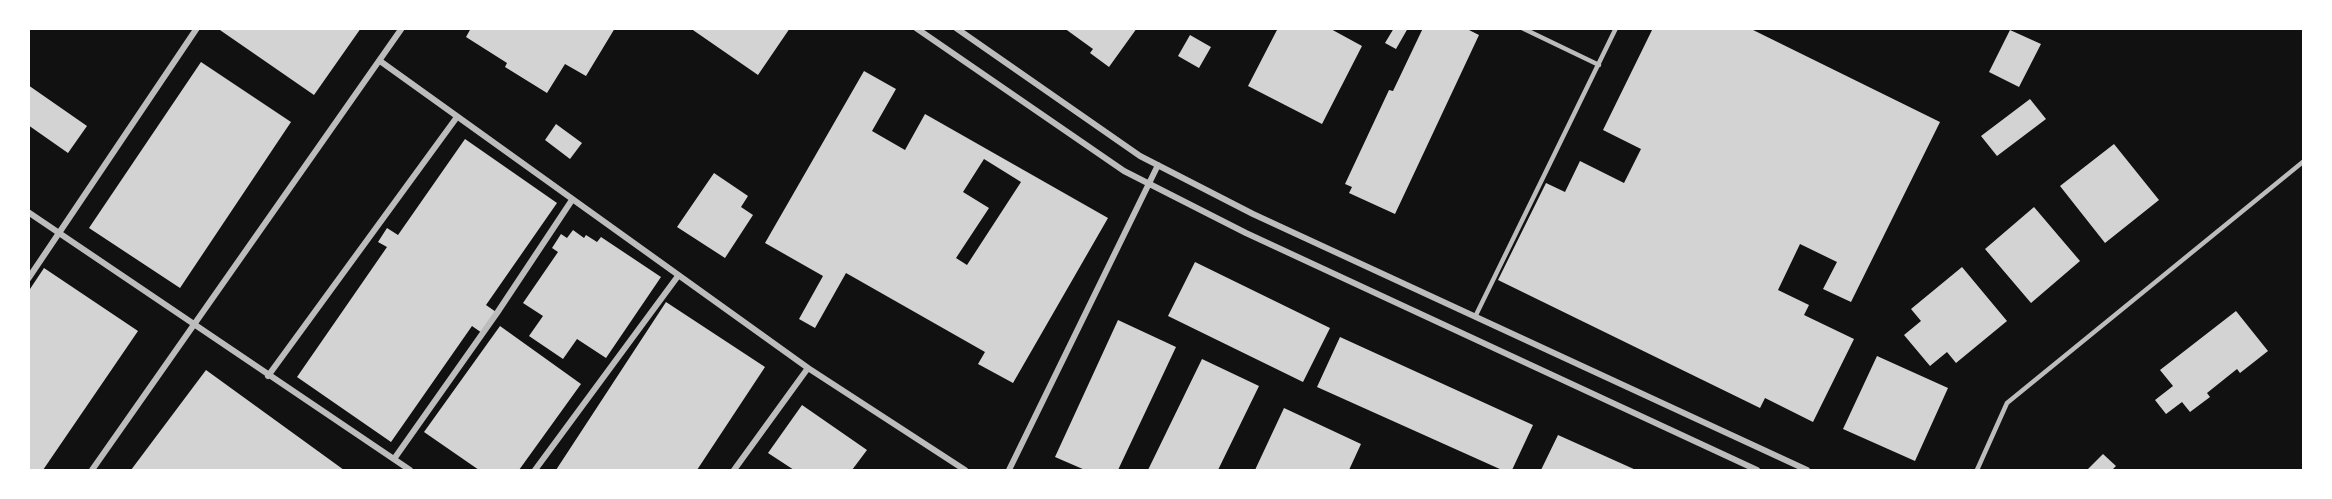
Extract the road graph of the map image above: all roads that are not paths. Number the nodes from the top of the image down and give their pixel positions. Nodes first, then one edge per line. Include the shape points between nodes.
1 (197, 28) edge
2 (402, 28) edge
3 (916, 28) edge
4 (956, 28) edge
5 (1522, 28) edge
6 (1616, 28) edge
7 (380, 61) junction
8 (1599, 65) junction
9 (457, 117) junction
10 (2304, 160) edge
11 (1158, 165) junction
12 (1149, 183) junction
13 (572, 200) junction
14 (28, 212) edge
15 (59, 233) junction
16 (678, 276) junction
17 (28, 279) edge
18 (1475, 317) junction
19 (194, 326) junction
20 (808, 368) junction
21 (268, 376) junction
22 (394, 459) junction
23 (92, 471) edge
24 (410, 471) edge
25 (535, 471) edge
26 (734, 471) edge
27 (964, 471) edge
28 (1009, 471) edge
29 (1757, 471) edge
30 (1807, 471) edge
31 (1977, 471) edge

1 - 15 street
2 - 7 street
3 - 12 street via 1124,171
4 - 11 street
5 - 8 lane
6 - 8 lane
7 - 9 street
7 - 19 street
8 - 18 lane
9 - 13 street
9 - 21 street
10 - 31 lane via 2007,403
11 - 12 street
11 - 18 street via 1253,214
12 - 28 street
12 - 29 street via 1257,238
13 - 16 street
13 - 22 street
14 - 15 street
15 - 17 street
15 - 19 street
16 - 20 street
16 - 25 street
18 - 30 street
19 - 21 street
19 - 23 street
20 - 26 street
20 - 27 street
21 - 22 street
22 - 24 street

